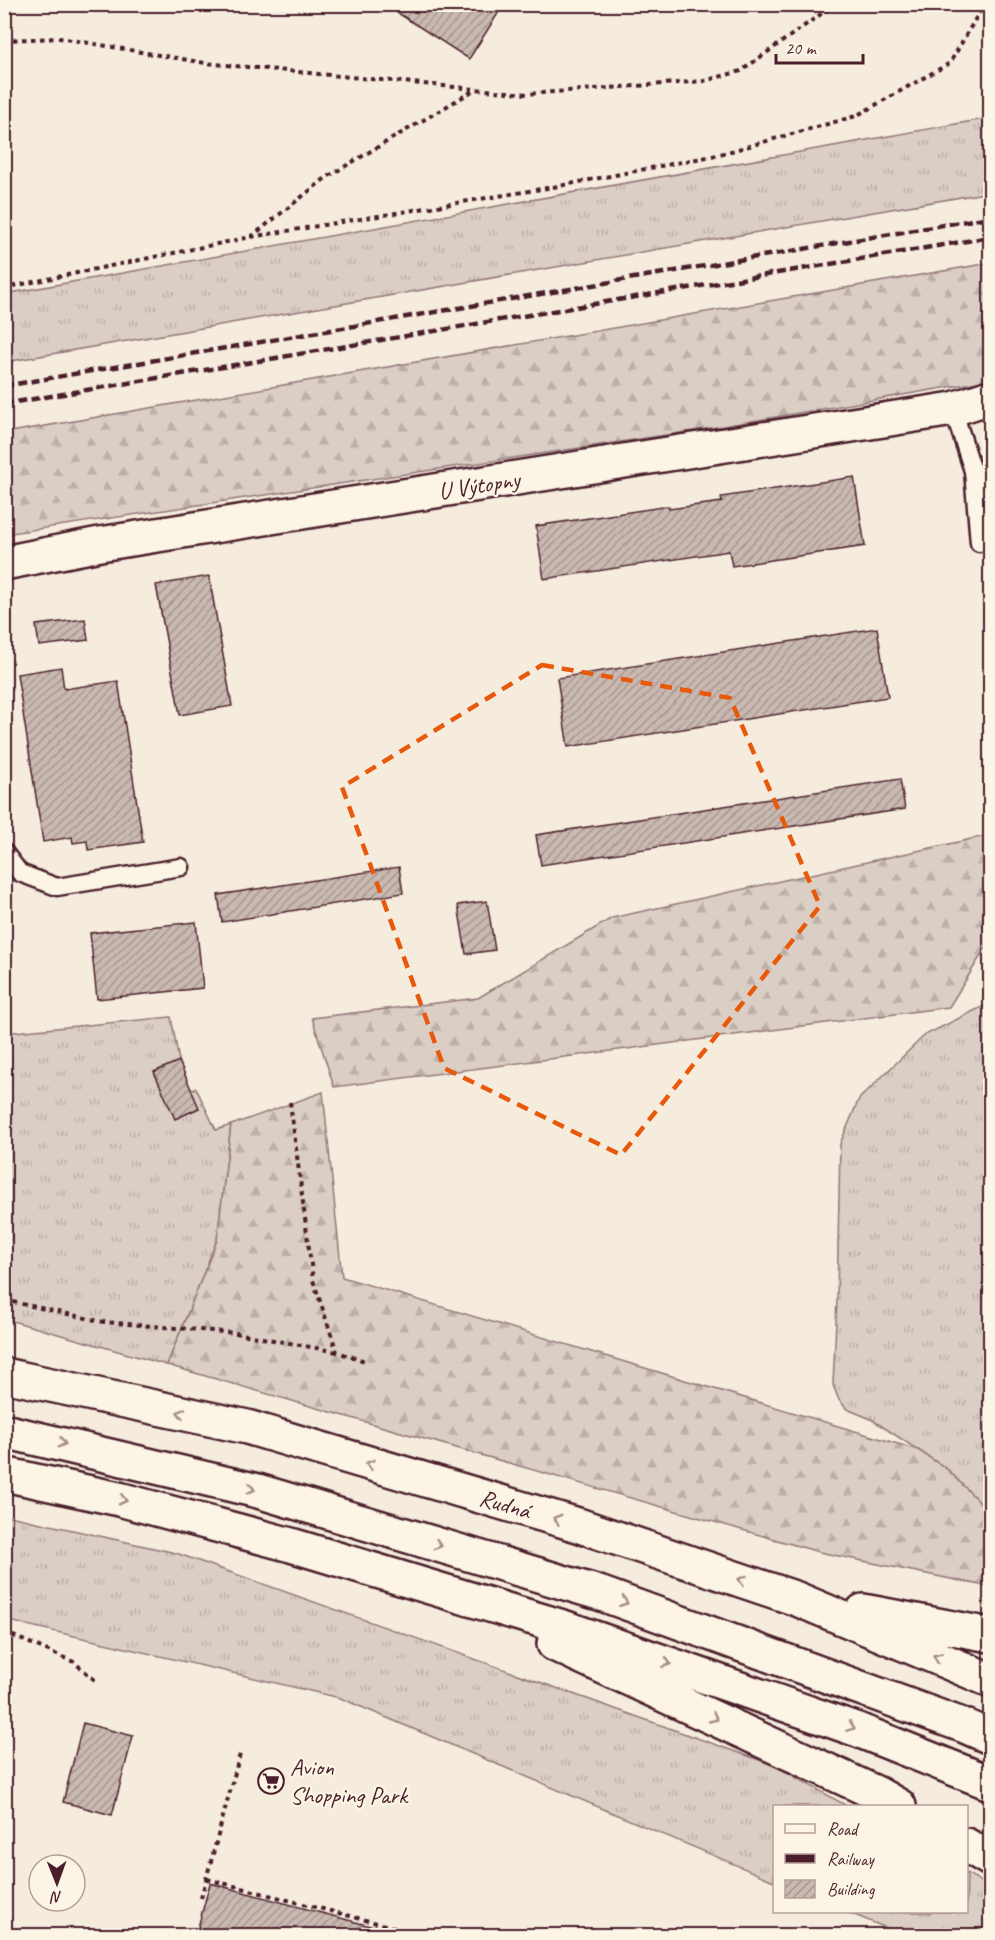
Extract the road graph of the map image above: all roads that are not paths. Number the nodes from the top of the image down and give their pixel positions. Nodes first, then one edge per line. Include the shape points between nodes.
1 (990, 397) edge
2 (953, 409) junction
3 (979, 543) dead end
4 (4, 563) edge
5 (4, 852) edge
6 (181, 867) dead end
7 (4, 1375) edge
8 (4, 1431) edge
9 (4, 1474) edge
10 (291, 1545) junction
11 (797, 1599) junction
12 (990, 1635) edge
13 (990, 1680) edge
14 (990, 1737) edge
15 (990, 1783) edge
16 (898, 1805) edge
17 (968, 1846) edge
18 (990, 1859) edge

1 - 2 main road, U Výtopny
2 - 3 lane via 973,471
2 - 4 main road, U Výtopny via 100,544
5 - 6 lane via 20,873 57,887
11 -> 7 main road, Rudná via 578,1526 247,1427
8 -> 14 main road via 258,1491 599,1593
9 -> 10 main road via 119,1499
10 -> 15 main road via 566,1628 858,1730
10 -> 16 main road via 548,1641
11 - 12 main road
13 -> 11 main road, Rudná
17 - 18 main road

